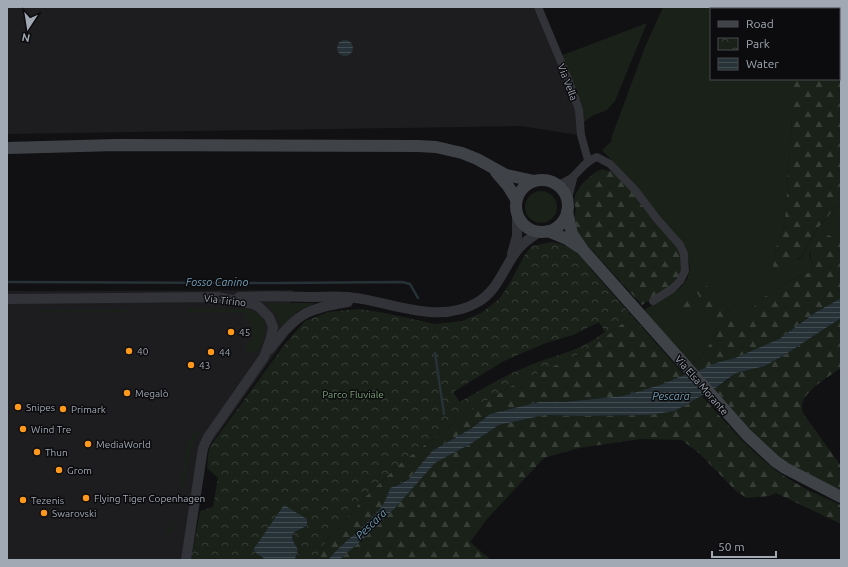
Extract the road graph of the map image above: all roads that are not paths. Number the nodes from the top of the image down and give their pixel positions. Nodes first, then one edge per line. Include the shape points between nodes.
1 (538, 7) edge
2 (7, 148) edge
3 (588, 160) junction
4 (491, 167) junction
5 (573, 179) junction
6 (534, 181) junction
7 (556, 185) junction
8 (516, 199) junction
9 (567, 207) junction
10 (517, 216) junction
11 (544, 232) junction
12 (583, 250) junction
13 (507, 266) junction
14 (217, 297) junction
15 (7, 299) edge
16 (368, 299) junction
17 (652, 301) dead end
18 (264, 357) junction
19 (841, 496) edge
20 (186, 560) edge

1 - 3 street, Via Vella via 579,110 581,135
2 - 4 main road via 117,145 418,146 449,150
3 - 5 street
3 - 17 street via 597,157 610,164 680,245 684,254 685,271 672,289
4 - 6 main road via 515,178
4 - 8 main road via 502,177
5 - 7 street
5 - 9 street
6 - 7 main road via 549,181
6 - 8 main road via 523,188
7 - 9 main road via 564,192
8 - 10 main road
9 - 11 main road via 562,223
9 - 12 main road, Via Elsa Morante via 572,234
10 - 11 main road via 528,229
10 - 13 street via 516,242
11 - 12 main road, Via Elsa Morante via 567,239
11 - 13 street via 522,245
12 - 19 main road, Via Elsa Morante via 746,435 785,468
13 - 16 street via 492,291 472,305 458,310 432,313
14 - 15 street, Via Tirino
14 - 16 street
14 - 18 street, Via Tirino via 253,304 265,311 273,328
16 - 18 street via 329,305 302,314 284,331
18 - 20 street, Via Tirino via 203,448

